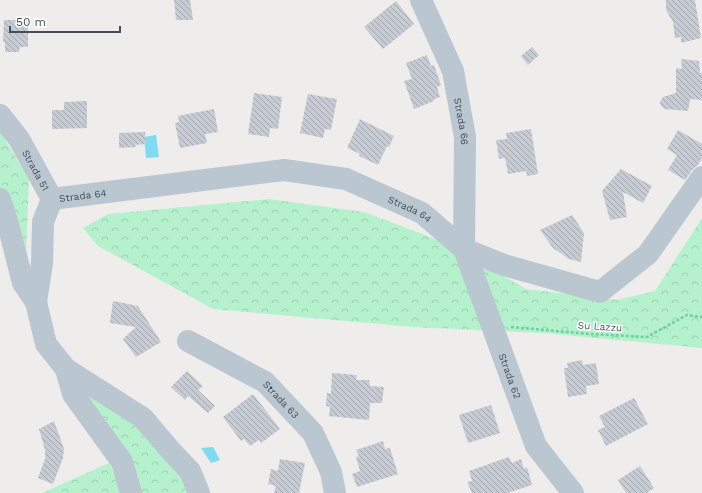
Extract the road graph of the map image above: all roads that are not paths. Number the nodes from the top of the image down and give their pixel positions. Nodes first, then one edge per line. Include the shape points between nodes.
1 (421, 0) edge
2 (0, 115) edge
3 (702, 177) edge
4 (0, 199) edge
5 (52, 199) junction
6 (464, 249) junction
7 (36, 302) junction
8 (188, 341) dead end
9 (66, 369) junction
10 (132, 493) edge
11 (199, 493) edge
12 (335, 493) edge
13 (573, 493) edge

1 - 6 street, Strada 66 via 452,71 465,137
2 - 5 street, Strada 51 via 19,139
3 - 6 street, Strada 64 via 648,254 600,292 504,265
4 - 7 street, Strada 51 via 23,283
5 - 6 street, Strada 64 via 284,170 346,179 360,185 422,213
5 - 7 street, Strada 51 via 43,222 42,263
6 - 13 street, Strada 62 via 536,446
7 - 9 street, Strada 51 via 46,344
8 - 12 street, Strada 63 via 265,382 313,433 331,472
9 - 10 street, Strada 51 via 73,394 122,462
9 - 11 street, Strada 51 via 143,418 190,471

